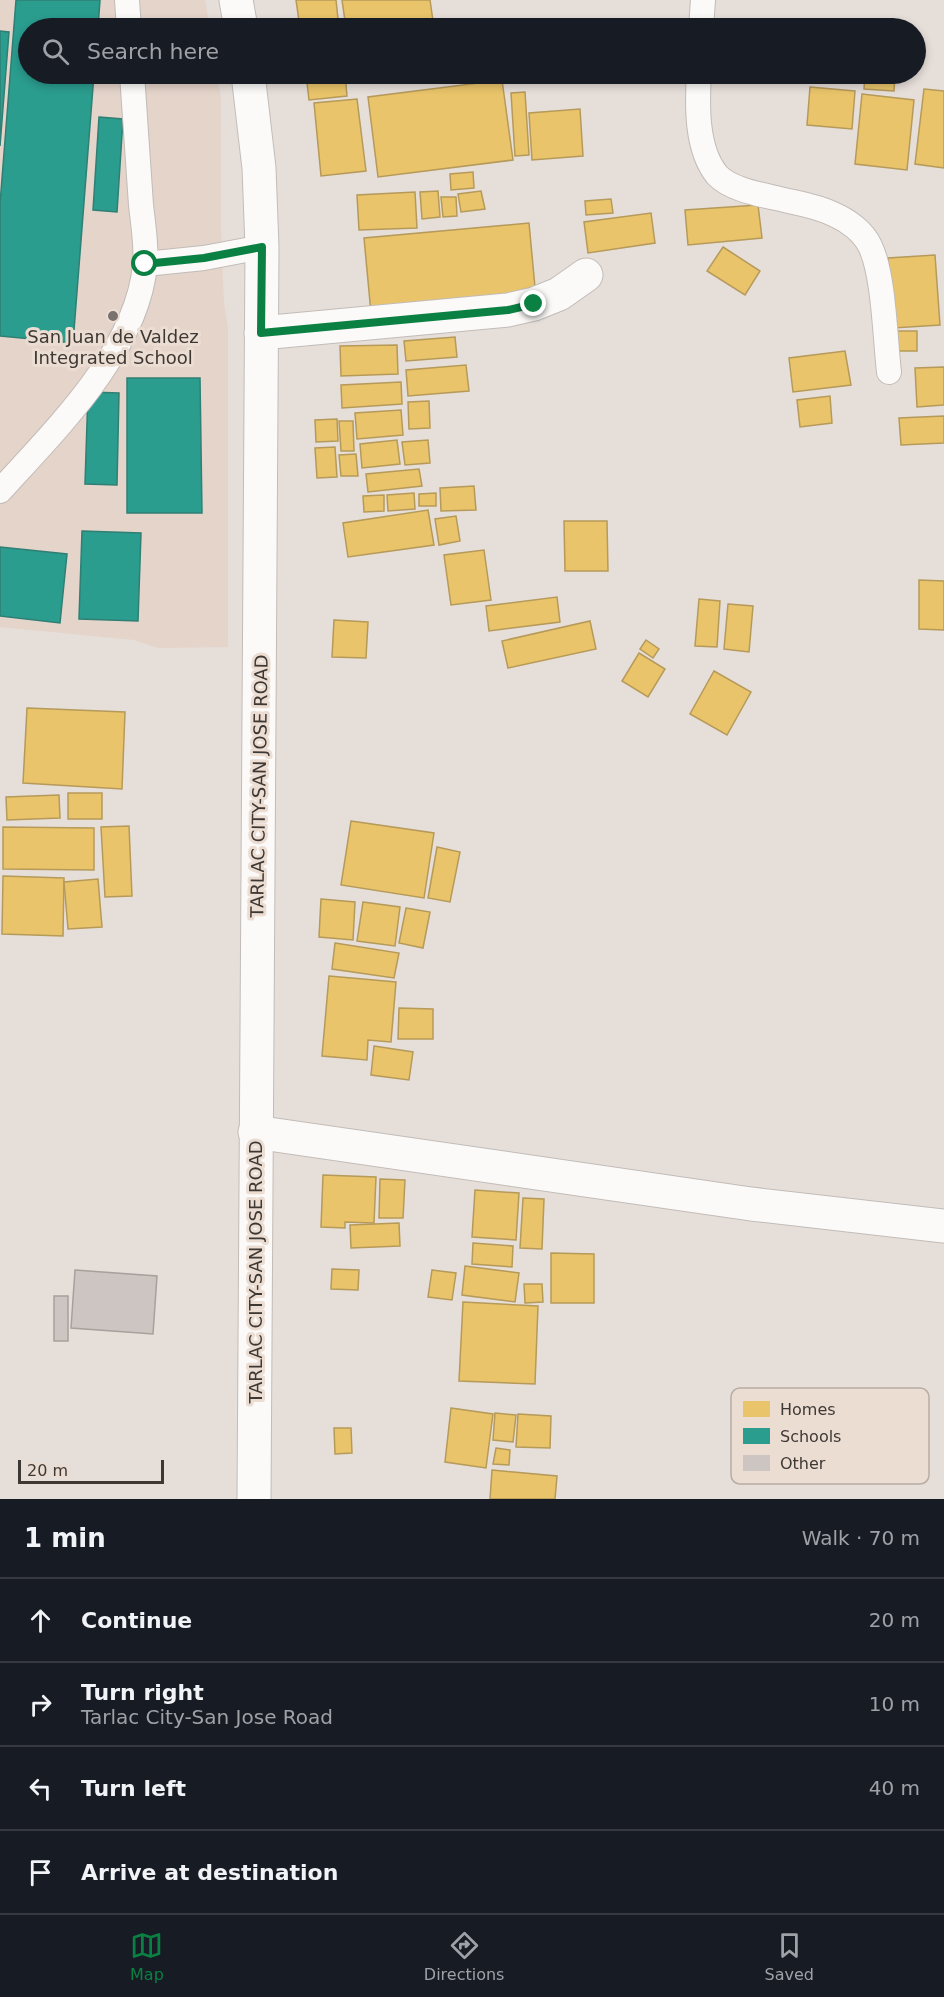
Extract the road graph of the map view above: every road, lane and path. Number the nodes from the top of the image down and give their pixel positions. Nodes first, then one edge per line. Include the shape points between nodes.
1 (127, 0) edge
2 (236, 0) edge
3 (703, 0) edge
4 (128, 18) edge
5 (239, 18) edge
6 (702, 18) edge
7 (133, 84) edge
8 (249, 84) edge
9 (699, 84) edge
10 (262, 247) junction
11 (145, 264) junction
12 (586, 275) dead end
13 (261, 333) junction
14 (888, 372) dead end
15 (0, 491) edge
16 (255, 1132) junction
17 (944, 1226) edge
18 (254, 1499) edge

1 - 4 lane
2 - 5 main road
3 - 6 lane
7 - 11 lane
8 - 10 main road, TARLAC CITY-SAN JOSE ROAD via 259,168
9 - 14 lane via 700,129 707,157 718,176 734,186 824,209 858,230 870,246 879,276
10 - 11 lane
10 - 13 main road, TARLAC CITY-SAN JOSE ROAD
11 - 15 lane via 137,302 105,365 45,443
12 - 13 main road via 559,294 508,310
13 - 16 main road, TARLAC CITY-SAN JOSE ROAD
16 - 17 main road via 762,1205
16 - 18 main road, TARLAC CITY-SAN JOSE ROAD

